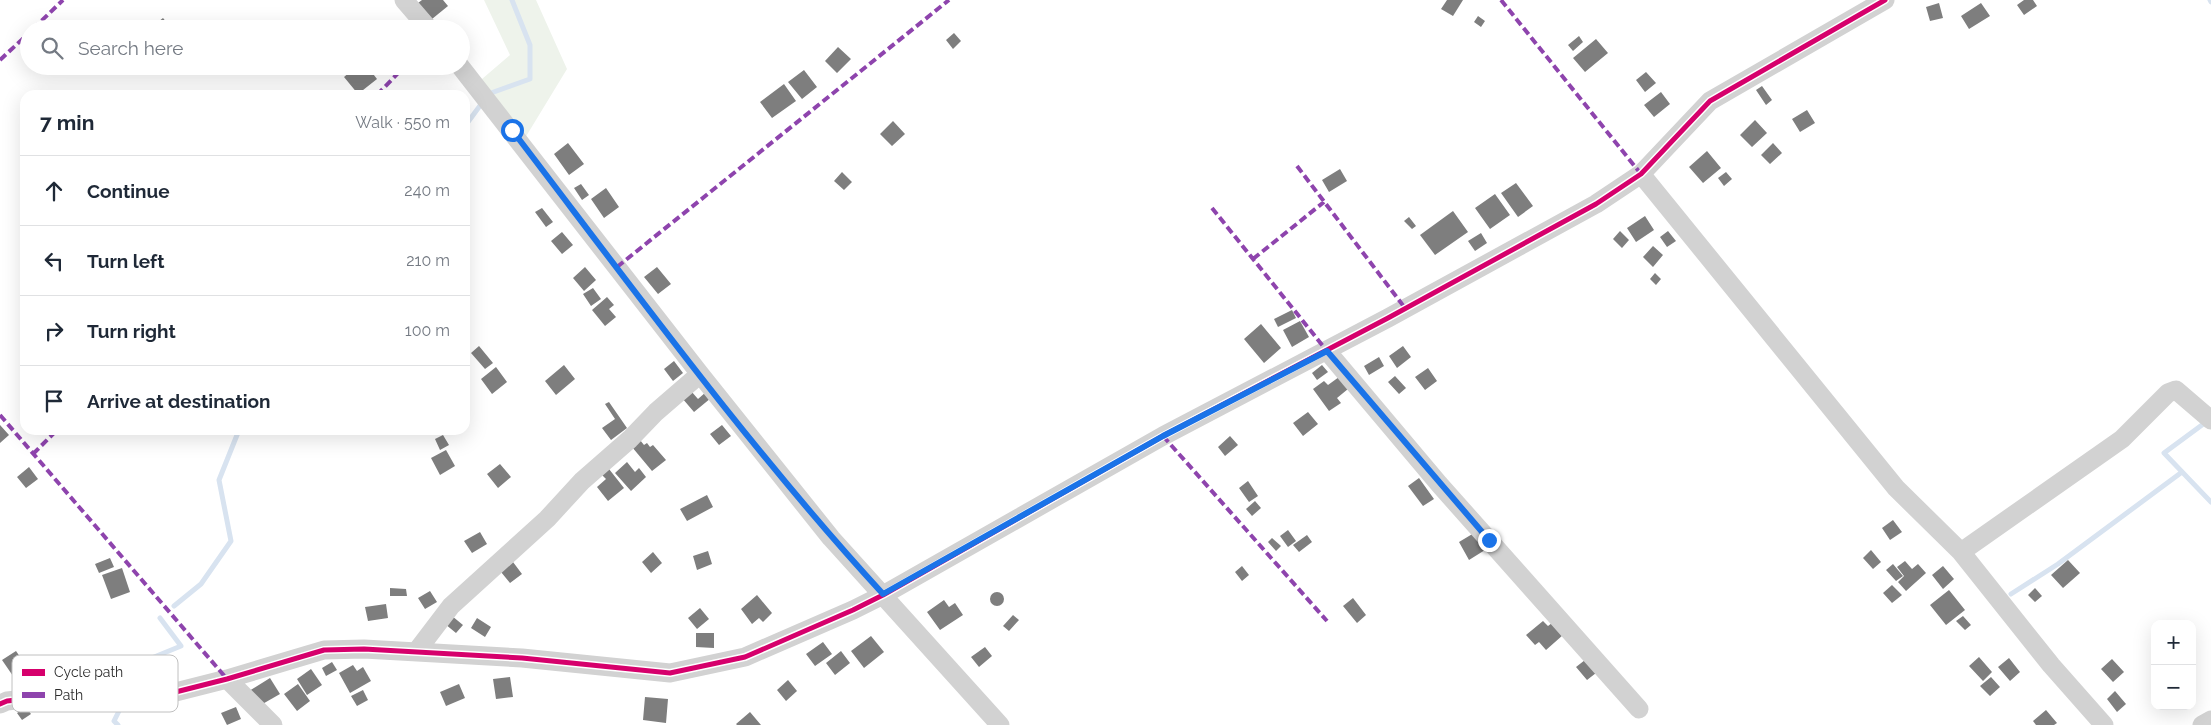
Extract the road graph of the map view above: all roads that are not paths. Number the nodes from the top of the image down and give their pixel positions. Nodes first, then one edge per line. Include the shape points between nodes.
1 (404, 0) edge
2 (1885, 0) edge
3 (421, 20) edge
4 (467, 75) edge
5 (1641, 174) junction
6 (1327, 351) junction
7 (700, 374) junction
8 (2211, 420) edge
9 (1961, 552) junction
10 (883, 594) junction
11 (416, 652) junction
12 (227, 679) junction
13 (178, 691) edge
14 (1639, 709) dead end
15 (2211, 720) edge
16 (273, 725) edge
17 (1000, 725) edge
18 (2104, 725) edge
19 (2202, 725) edge

1 - 3 street
2 - 5 street via 1710,101
4 - 7 street
5 - 6 street via 1596,204
5 - 9 street via 1896,488
6 - 10 street via 1163,436
6 - 14 street via 1439,484
7 - 10 street via 831,538
7 - 11 street via 451,606
8 - 9 street via 2176,390 2168,393 2122,439
9 - 18 street via 2051,665
10 - 11 street via 746,657 670,673 522,658
10 - 17 street
11 - 12 street via 324,650
12 - 13 street
12 - 16 street
15 - 19 street

